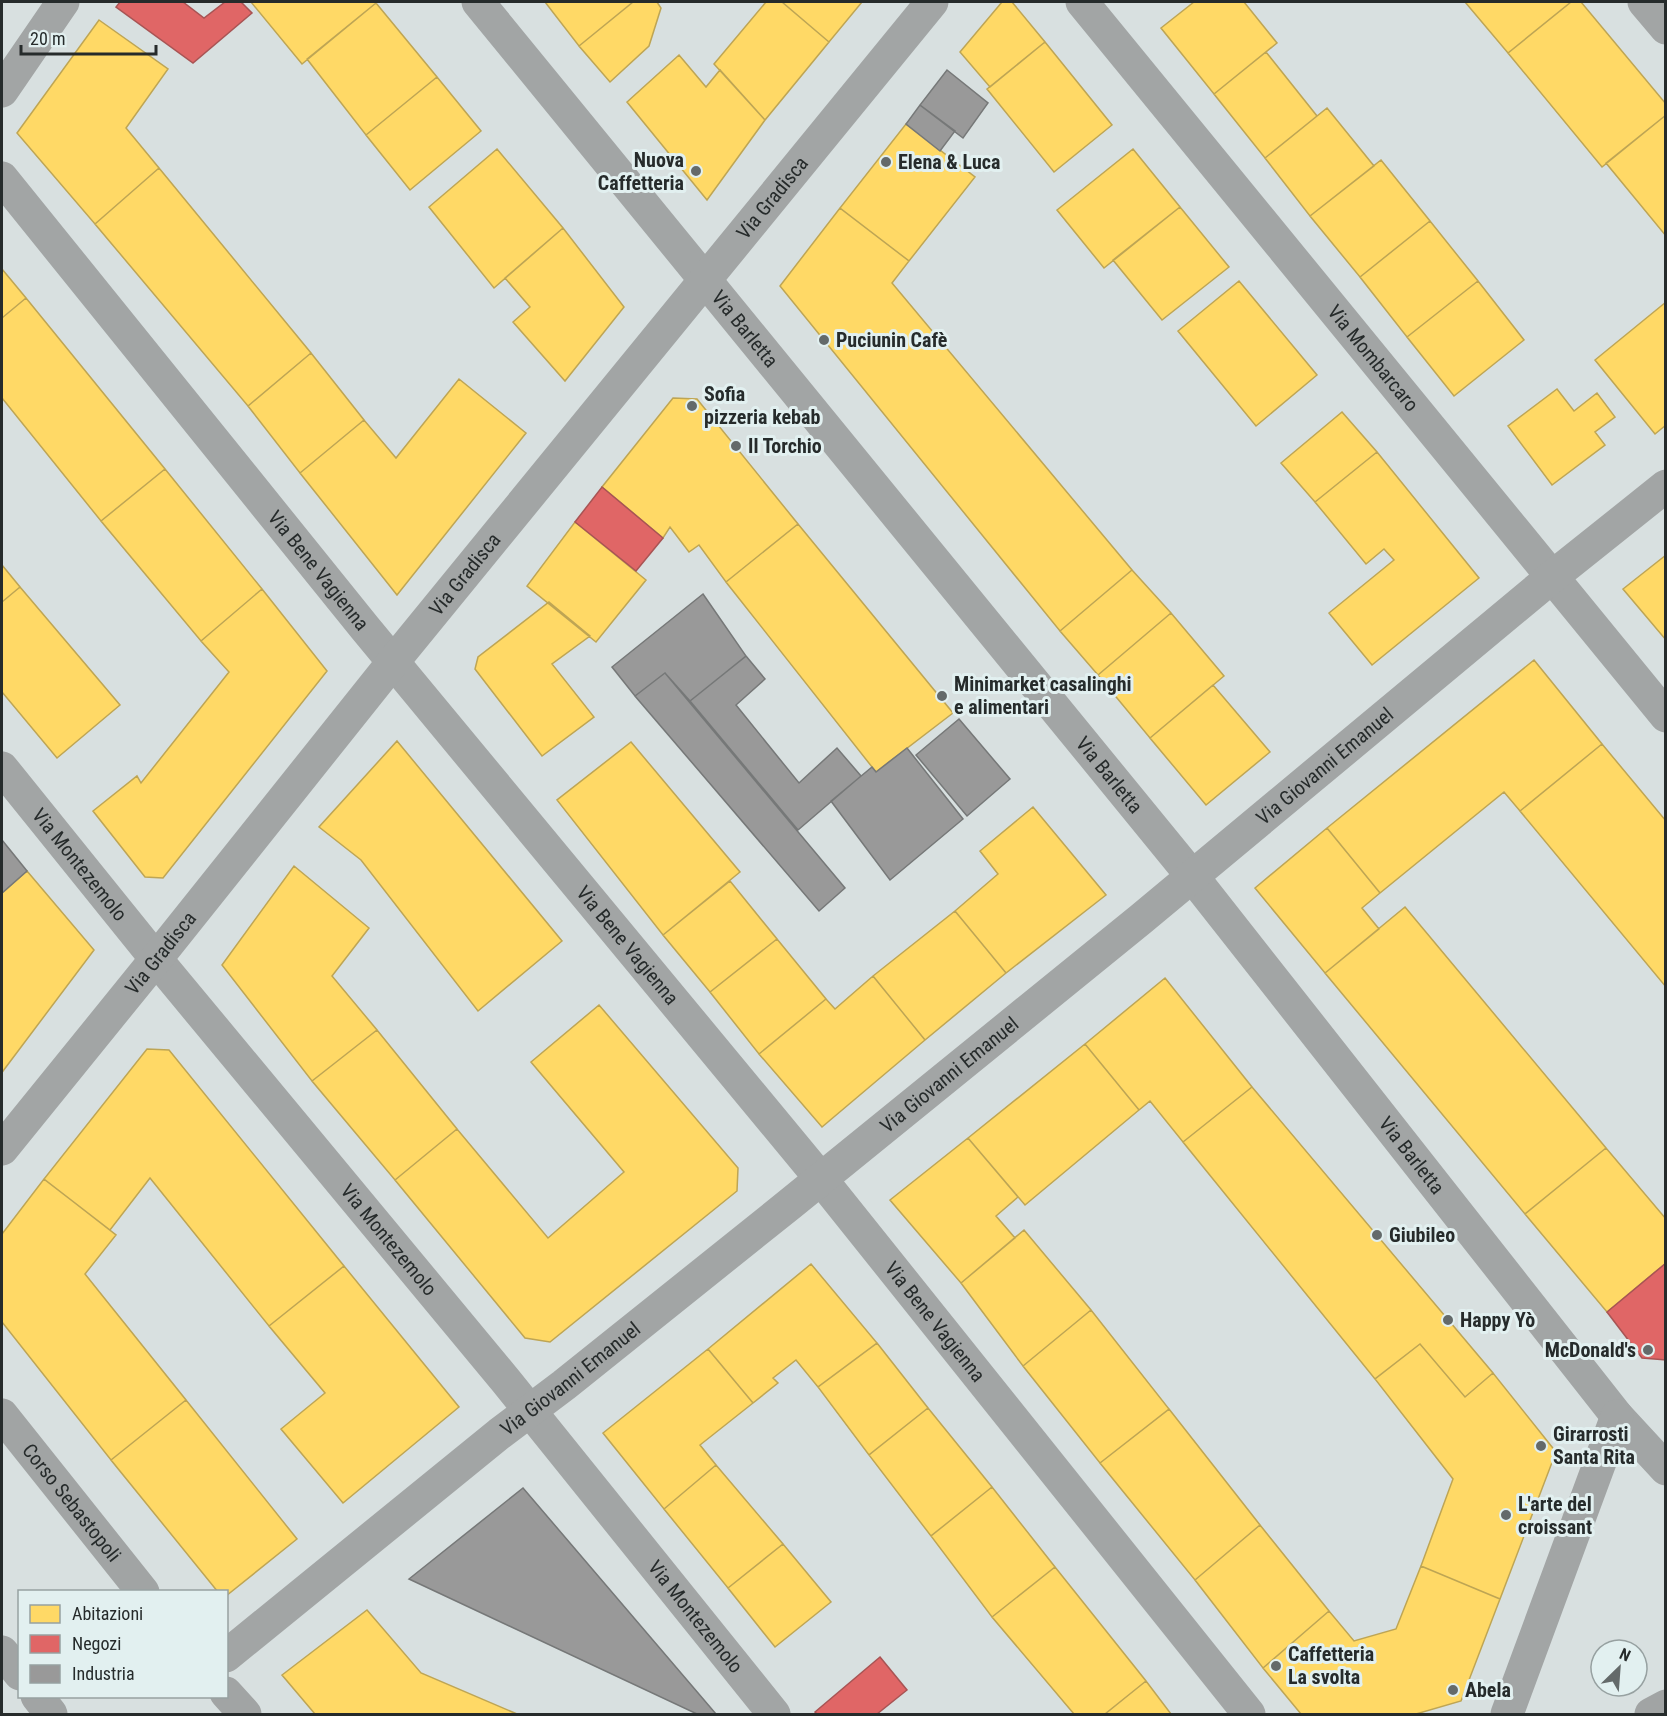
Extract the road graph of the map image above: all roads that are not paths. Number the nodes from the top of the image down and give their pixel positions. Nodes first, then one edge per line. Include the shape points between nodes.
1 (63, 2) edge
2 (478, 2) edge
3 (932, 2) edge
4 (1082, 2) edge
5 (1644, 2) edge
6 (1665, 28) edge
7 (2, 91) edge
8 (2, 178) edge
9 (704, 281) junction
10 (1665, 486) edge
11 (1552, 577) junction
12 (393, 662) junction
13 (1665, 716) edge
14 (2, 768) edge
15 (1192, 876) junction
16 (156, 959) junction
17 (2, 1149) edge
18 (821, 1179) junction
19 (530, 1410) junction
20 (2, 1415) edge
21 (1617, 1416) junction
22 (1665, 1470) edge
23 (141, 1590) edge
24 (2, 1652) edge
25 (228, 1654) edge
26 (18, 1672) edge
27 (228, 1695) edge
28 (39, 1698) edge
29 (1665, 1706) edge
30 (51, 1714) edge
31 (245, 1714) edge
32 (774, 1714) edge
33 (1249, 1714) edge
34 (1507, 1714) edge
35 (1651, 1714) edge

1 - 7 street
2 - 9 street, Via Barletta
3 - 9 street, Via Gradisca
4 - 11 street, Via Mombarcaro
5 - 6 street
8 - 12 street, Via Bene Vagienna
9 - 12 street, Via Gradisca
9 - 15 street, Via Barletta
10 - 11 street, Via Giovanni Emanuel
11 - 13 street, Via Mombarcaro
11 - 15 street, Via Giovanni Emanuel
12 - 16 street, Via Gradisca
12 - 18 street, Via Bene Vagienna
14 - 16 street, Via Montezemolo
15 - 18 street, Via Giovanni Emanuel
15 - 21 street, Via Barletta
16 - 17 street, Via Gradisca
16 - 19 street, Via Montezemolo
18 - 19 street, Via Giovanni Emanuel
18 - 33 street, Via Bene Vagienna
19 - 25 street, Via Giovanni Emanuel
19 - 32 street, Via Montezemolo
20 - 23 main road, Corso Sebastopoli
21 - 22 street, Via Barletta
21 - 34 street
24 - 26 main road
27 - 31 main road
28 - 30 main road
29 - 35 main road

